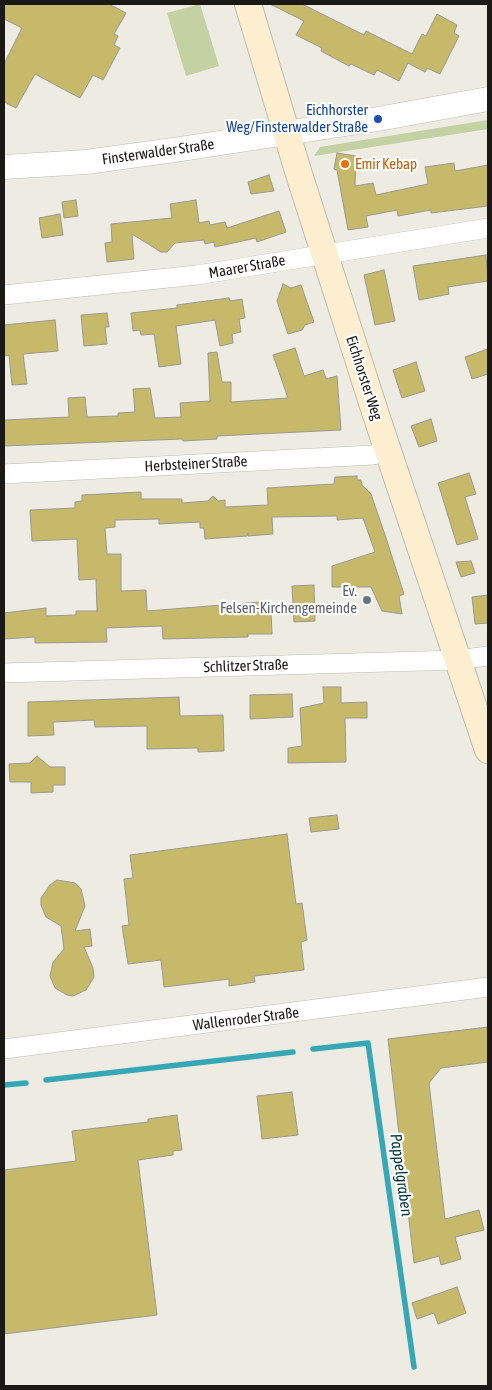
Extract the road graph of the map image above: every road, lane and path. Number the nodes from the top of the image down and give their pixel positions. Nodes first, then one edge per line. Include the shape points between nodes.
1 (248, 4) edge
2 (488, 99) edge
3 (286, 131) junction
4 (4, 167) edge
5 (488, 228) edge
6 (324, 254) junction
7 (4, 296) edge
8 (387, 450) junction
9 (4, 474) edge
10 (488, 656) edge
11 (458, 660) junction
12 (4, 673) edge
13 (488, 750) edge
14 (488, 987) edge
15 (4, 1049) edge

1 - 3 main road, Eichhorster Weg
2 - 3 street, Finsterwalder Straße via 378,119
3 - 4 street, Finsterwalder Straße via 86,162
3 - 6 main road, Eichhorster Weg
5 - 6 street, Maarer Straße
6 - 7 street, Maarer Straße via 197,275
6 - 8 main road, Eichhorster Weg
8 - 9 street, Herbsteiner Straße via 372,454
8 - 11 main road, Eichhorster Weg
10 - 11 street, Schlitzer Straße
11 - 12 street, Schlitzer Straße
11 - 13 main road, Eichhorster Weg
14 - 15 street, Wallenroder Straße

